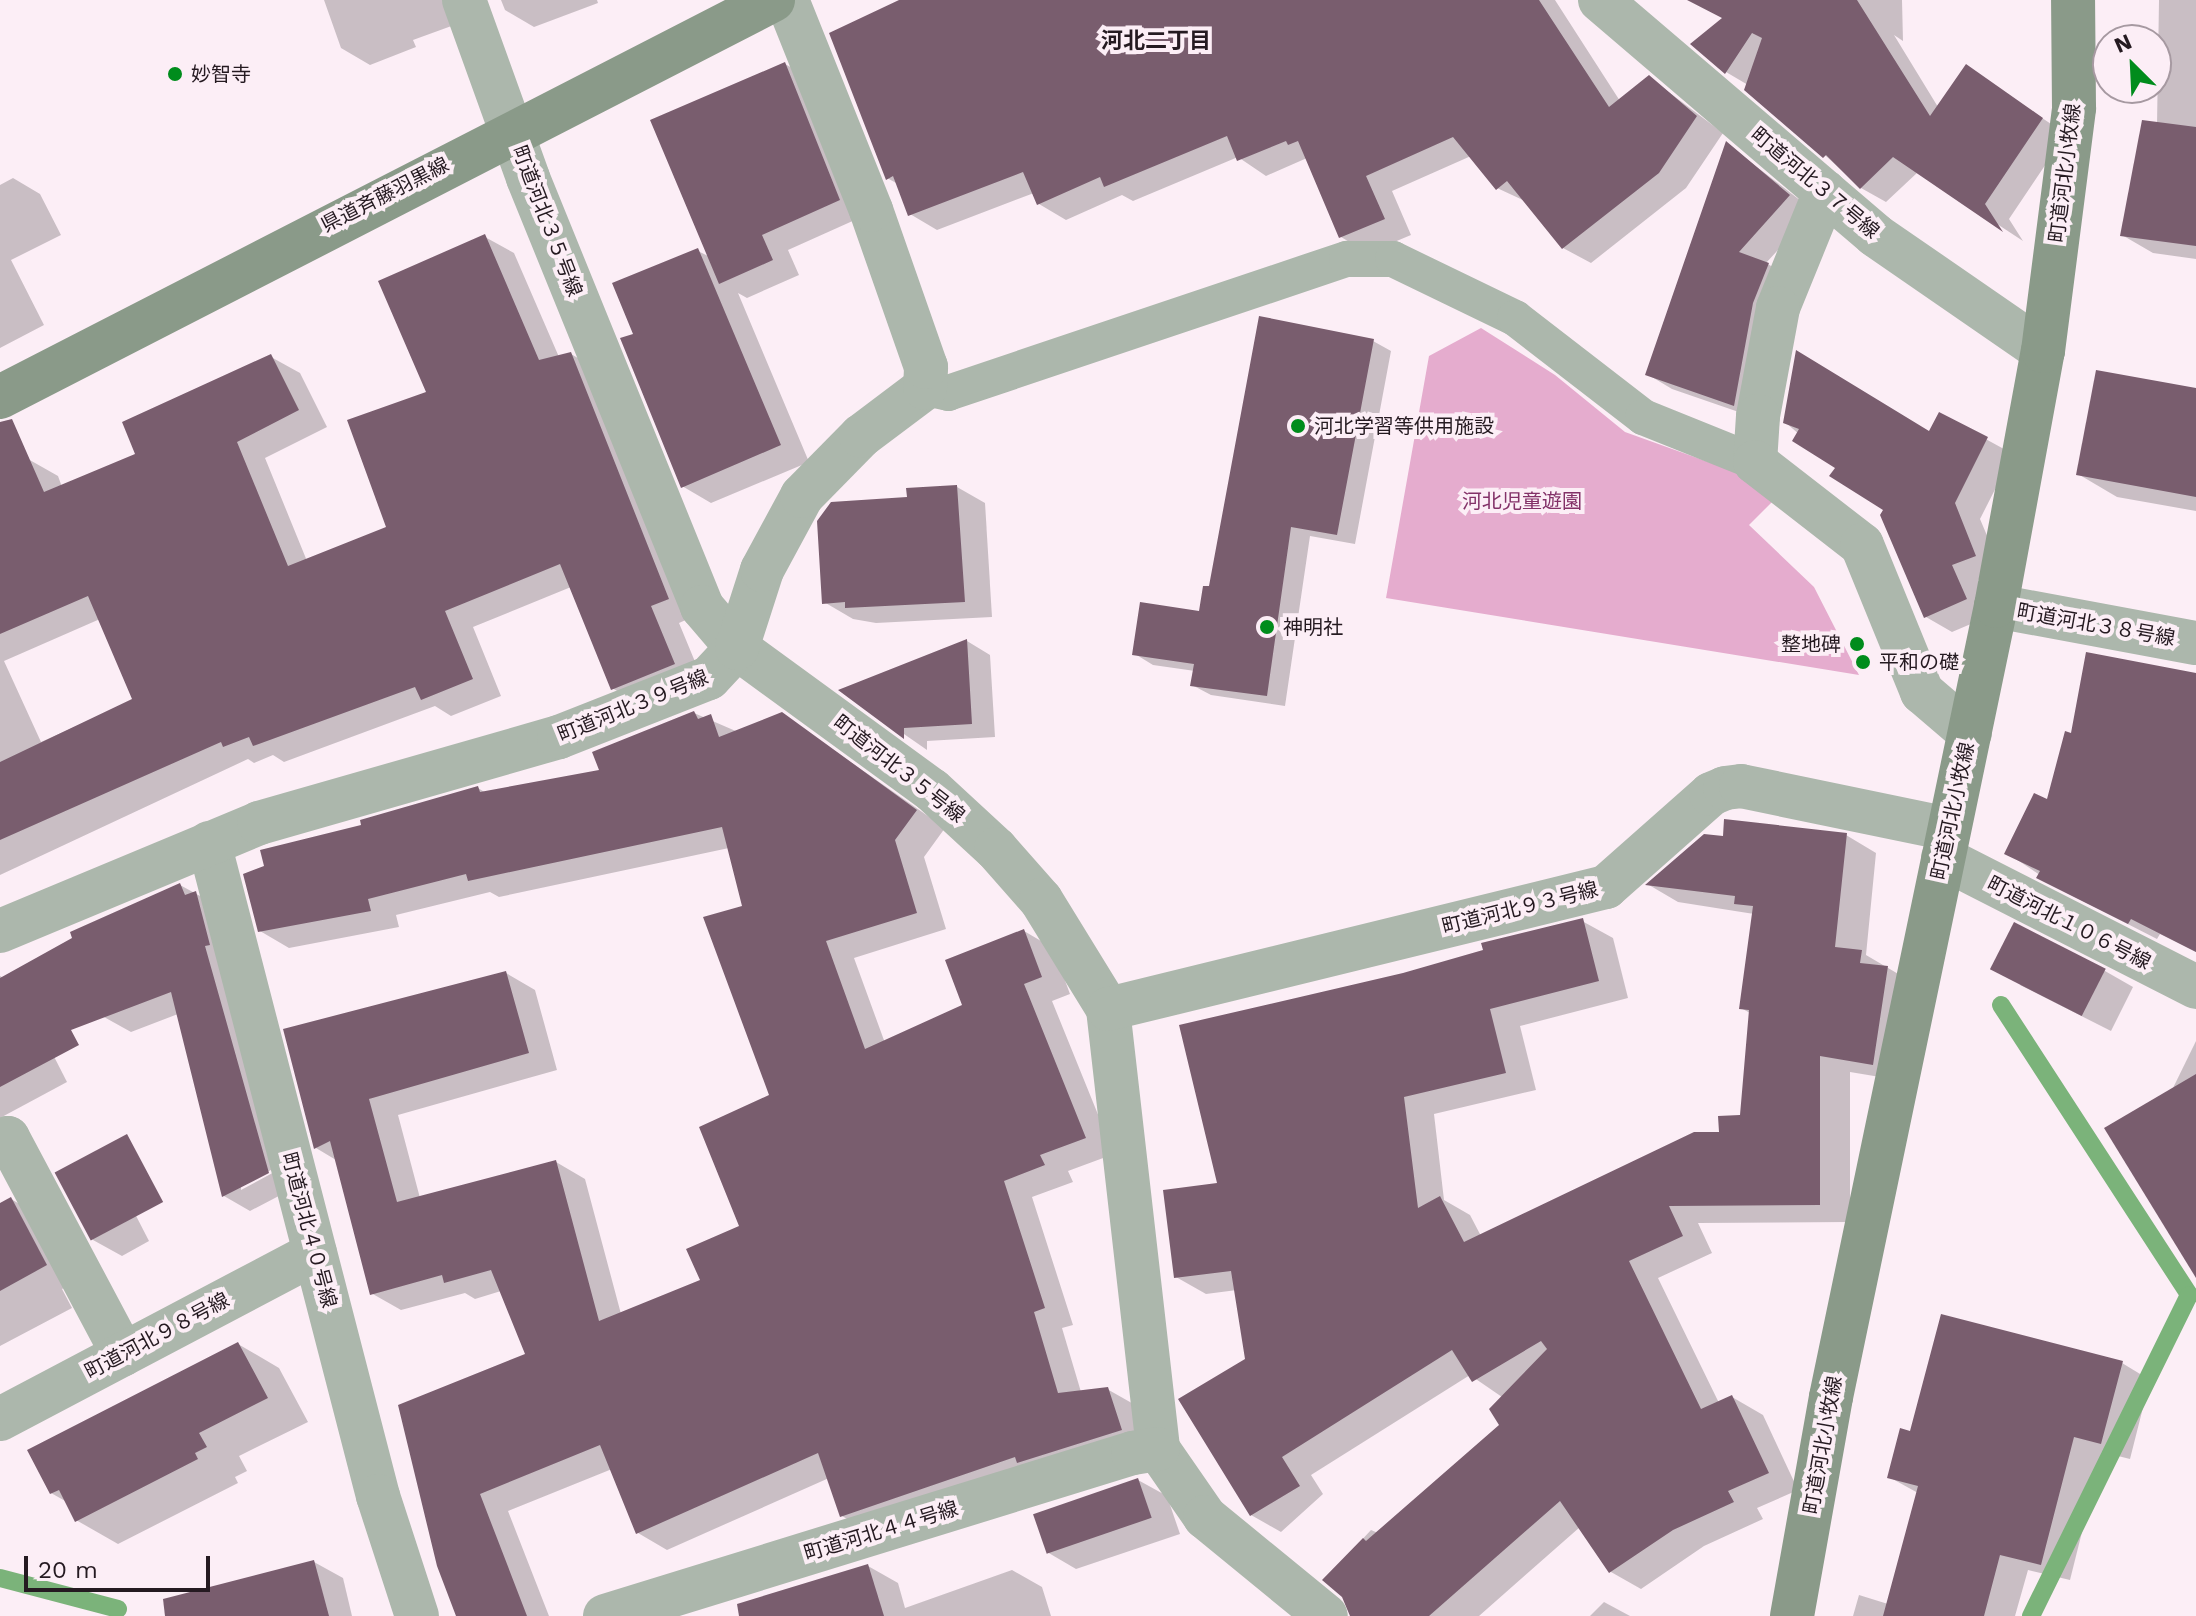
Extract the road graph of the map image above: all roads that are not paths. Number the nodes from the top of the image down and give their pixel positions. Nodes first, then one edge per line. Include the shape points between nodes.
1 (464, 0) edge
2 (773, 0) edge
3 (787, 0) edge
4 (1600, 0) edge
5 (2073, 0) edge
6 (512, 130) junction
7 (1825, 192) junction
8 (2043, 351) junction
9 (925, 388) junction
10 (0, 397) edge
11 (1755, 462) junction
12 (1996, 606) junction
13 (2196, 643) edge
14 (737, 648) junction
15 (1970, 733) junction
16 (209, 843) junction
17 (1946, 844) junction
18 (0, 931) edge
19 (2196, 987) edge
20 (1108, 1009) junction
21 (0, 1142) edge
22 (315, 1253) junction
23 (123, 1354) junction
24 (0, 1419) edge
25 (1158, 1449) junction
26 (417, 1616) edge
27 (605, 1616) edge
28 (1326, 1616) edge
29 (1792, 1616) edge

1 - 6 street, 町道河北３５号線
2 - 6 street, 県道斉藤羽黒線
3 - 9 street via 871,210 926,367
4 - 7 street, 町道河北３７号線
5 - 8 street, 町道河北小牧線 via 2074,108
6 - 10 street, 県道斉藤羽黒線
6 - 14 street, 町道河北３５号線 via 702,607
7 - 8 street, 町道河北３７号線 via 1875,235
7 - 11 street via 1778,308
8 - 12 street, 町道河北小牧線
9 - 11 lane via 948,393 1347,259 1393,259 1515,318 1643,417
9 - 14 street, 町道河北３９号線 via 861,436 802,496 762,570
11 - 15 street via 1862,545 1922,692
12 - 13 street, 町道河北３８号線
12 - 15 street, 町道河北小牧線
14 - 16 street, 町道河北３９号線 via 709,678 559,737 259,823
14 - 20 street, 町道河北３５号線 via 932,790 996,849 1050,913
15 - 17 street, 町道河北小牧線
16 - 18 street, 町道河北３９号線
16 - 22 street, 町道河北４０号線
17 - 19 street, 町道河北１０６号線
17 - 20 street, 町道河北９３号線 via 1741,786 1725,788 1711,794 1606,887
17 - 29 street, 町道河北小牧線 via 1834,1382
20 - 25 street, 町道河北３５号線
21 - 23 street via 8,1138
22 - 23 street, 町道河北９８号線
22 - 26 street, 町道河北４０号線 via 378,1496
23 - 24 street, 町道河北９８号線
25 - 27 street, 町道河北４４号線
25 - 28 street, 町道河北３５号線 via 1205,1517

